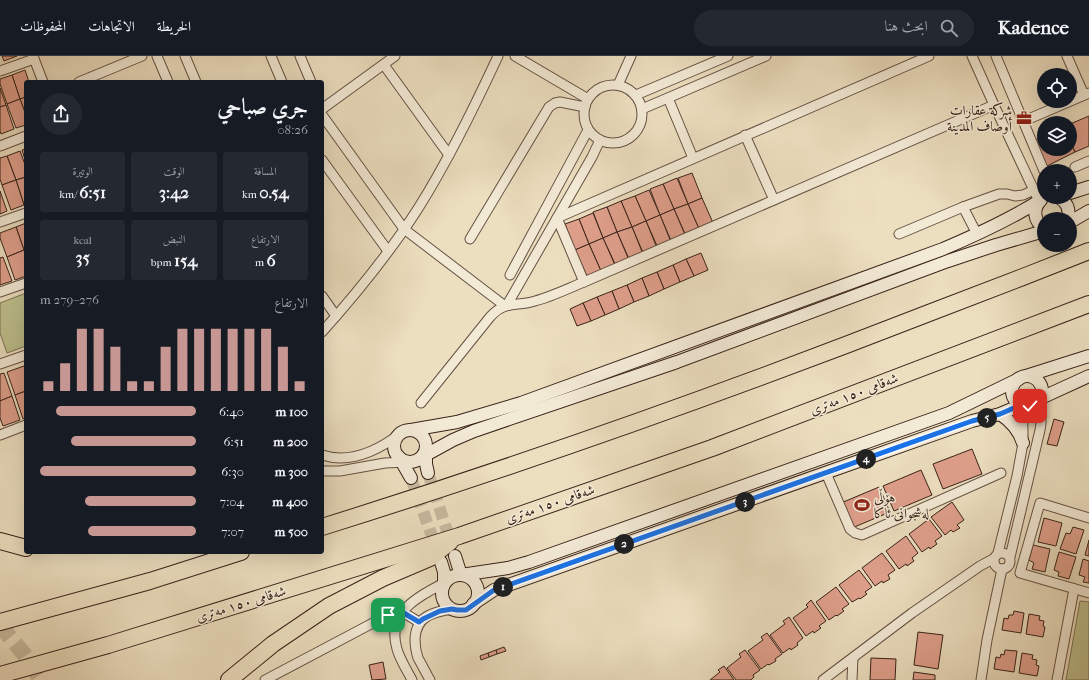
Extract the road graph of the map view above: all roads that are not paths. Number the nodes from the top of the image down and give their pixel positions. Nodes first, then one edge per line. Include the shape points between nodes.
1 (142, 56) edge
2 (157, 56) edge
3 (185, 56) edge
4 (271, 56) edge
5 (300, 56) edge
6 (498, 56) edge
7 (515, 56) edge
8 (631, 56) edge
9 (728, 56) edge
10 (766, 56) edge
11 (929, 56) edge
12 (972, 56) edge
13 (996, 56) edge
14 (1067, 56) edge
15 (34, 57) edge
16 (388, 60) edge
17 (0, 71) edge
18 (42, 80) edge
19 (84, 80) edge
20 (167, 80) edge
21 (195, 80) edge
22 (281, 80) edge
23 (310, 80) edge
24 (618, 85) junction
25 (1087, 94) edge
26 (636, 95) junction
27 (668, 98) junction
28 (587, 103) junction
29 (994, 105) junction
30 (324, 108) edge
31 (642, 109) junction
32 (324, 118) edge
33 (1024, 121) junction
34 (588, 130) junction
35 (745, 135) junction
36 (24, 137) edge
37 (600, 140) junction
38 (0, 146) edge
39 (448, 155) junction
40 (693, 158) junction
41 (1089, 161) edge
42 (324, 163) edge
43 (1041, 164) edge
44 (1077, 166) edge
45 (1089, 187) edge
46 (1034, 190) junction
47 (1077, 191) edge
48 (1037, 193) edge
49 (774, 200) junction
50 (1037, 202) edge
51 (1038, 204) edge
52 (963, 207) junction
53 (1089, 211) edge
54 (24, 214) edge
55 (557, 218) junction
56 (1077, 218) edge
57 (0, 222) edge
58 (1037, 222) edge
59 (404, 228) junction
60 (1037, 233) edge
61 (899, 234) dead end
62 (977, 234) junction
63 (470, 239) dead end
64 (388, 251) junction
65 (1089, 251) edge
66 (510, 275) dead end
67 (584, 282) junction
68 (24, 284) edge
69 (0, 292) edge
70 (324, 299) edge
71 (1089, 304) edge
72 (506, 305) junction
73 (336, 316) junction
74 (324, 330) edge
75 (24, 356) edge
76 (1089, 356) edge
77 (0, 364) edge
78 (1089, 376) edge
79 (1023, 377) junction
80 (1041, 398) junction
81 (421, 403) dead end
82 (1021, 405) junction
83 (1000, 414) junction
84 (24, 426) edge
85 (406, 432) junction
86 (0, 435) edge
87 (1023, 443) junction
88 (424, 454) junction
89 (324, 456) edge
90 (403, 460) junction
91 (324, 471) edge
92 (826, 473) junction
93 (1001, 473) dead end
94 (428, 474) tunnel mouth
95 (411, 478) tunnel mouth
96 (1089, 518) edge
97 (324, 526) edge
98 (459, 536) junction
99 (0, 541) edge
100 (24, 547) edge
101 (0, 548) edge
102 (24, 548) edge
103 (236, 554) edge
104 (455, 556) tunnel mouth
105 (996, 556) junction
106 (1010, 557) junction
107 (441, 562) tunnel mouth
108 (1002, 569) junction
109 (461, 575) junction
110 (444, 583) junction
111 (1074, 589) junction
112 (1089, 593) edge
113 (473, 604) junction
114 (452, 609) junction
115 (402, 612) junction
116 (0, 622) edge
117 (419, 622) junction
118 (108, 645) junction
119 (853, 658) junction
120 (0, 674) edge
121 (26, 680) edge
122 (229, 680) edge
123 (265, 680) edge
124 (412, 680) edge
125 (430, 680) edge
126 (823, 680) edge
127 (852, 680) edge
128 (981, 680) edge
129 (1057, 680) edge

1 - 19 street
2 - 20 street
3 - 21 street
4 - 22 street
5 - 23 street
6 - 39 street
7 - 28 street
8 - 24 street
9 - 26 street
10 - 27 street
11 - 35 street
12 - 29 street
13 - 33 street
14 - 25 street
15 - 17 street
15 - 18 street
16 - 30 street
16 - 39 street
24 - 26 street
24 - 28 street via 602,87 594,92
25 - 33 street
26 - 31 street
27 - 31 street
27 - 40 street
28 - 34 street via 585,121
28 - 63 street via 560,102 549,107
29 - 46 street
29 - 49 street
31 - 37 street via 640,125 632,136 616,143
32 - 59 street
33 - 43 street
34 - 37 street
34 - 66 street
35 - 40 street
35 - 49 street
36 - 38 street
37 - 55 street
39 - 59 street
40 - 55 street
41 - 44 street
42 - 64 street
45 - 47 street
46 - 48 street
46 - 52 street via 1015,196 999,194
49 - 67 street
50 - 62 street
51 - 58 street via 1035,211
52 - 61 street
52 - 62 street
53 - 56 street
54 - 57 street
55 - 67 street
55 - 72 street
59 - 64 street
59 - 72 street
60 - 88 street via 996,244 677,362 474,431
62 - 85 street via 944,249 521,403 457,422
64 - 73 street
65 - 97 highway via 818,356 611,431
67 - 72 street via 536,301
68 - 69 street
70 - 73 street
71 - 98 highway, شەقامی ١٥٠ مەتری via 712,448
72 - 81 street via 496,310
73 - 74 street
75 - 77 street
76 - 79 street
78 - 80 street
79 - 80 street via 1039,381 1042,389
79 - 82 street via 1016,382 1012,390 1014,399
79 - 109 street via 949,413 529,562
80 - 82 street via 1035,405
80 - 106 street via 1040,430
82 - 83 street
82 - 87 street
83 - 87 street via 1015,427
83 - 92 street via 972,421
84 - 86 street
85 - 88 street via 420,433 423,436 426,440
85 - 89 street via 388,443 360,454 339,458
85 - 90 street via 397,437 395,442 396,453
87 - 105 street
88 - 90 street via 413,462
88 - 94 street
90 - 91 street via 340,471
90 - 95 street
92 - 93 street via 850,529 862,535
92 - 113 street via 494,590
96 - 111 street via 1040,503 1020,573
98 - 118 highway, شەقامی ١٥٠ مەتری
98 - 122 highway via 430,558 383,578 329,606 273,644
99 - 100 highway
101 - 102 highway
103 - 116 highway via 150,581
104 - 109 street
105 - 106 street via 1004,553
105 - 108 street via 994,565
105 - 119 street via 912,613
106 - 108 street via 1009,566
107 - 110 street
108 - 128 street via 986,640
109 - 110 street via 452,577
109 - 113 street via 470,578 477,587 478,593
110 - 114 street via 442,598
110 - 115 street via 419,596
111 - 112 street
111 - 129 street
113 - 114 street via 466,610
114 - 117 street via 434,613
115 - 117 street
115 - 123 street via 388,615
115 - 124 street via 397,622 395,640
117 - 125 street via 415,648
118 - 120 highway, شەقامی ١٥٠ مەتری
118 - 121 highway
119 - 126 street
119 - 127 street

